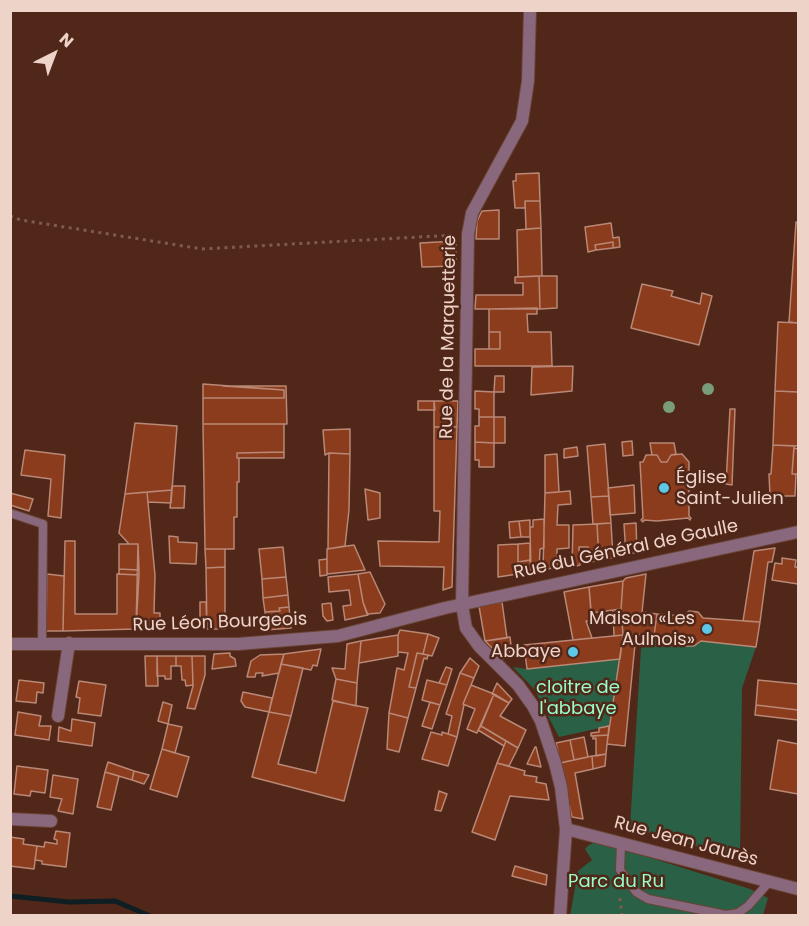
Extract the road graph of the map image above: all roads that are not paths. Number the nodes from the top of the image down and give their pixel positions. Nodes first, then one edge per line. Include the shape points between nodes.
1 (530, 10) edge
2 (10, 513) edge
3 (798, 532) edge
4 (462, 605) junction
5 (69, 643) junction
6 (10, 644) edge
7 (42, 644) junction
8 (58, 716) dead end
9 (10, 819) edge
10 (51, 821) dead end
11 (566, 829) junction
12 (621, 844) junction
13 (769, 882) junction
14 (798, 889) edge
15 (560, 915) edge

1 - 4 street, Rue de la Marquetterie via 528,81 522,121 472,213 468,234
2 - 7 lane via 43,525
3 - 4 street, Rue du Général de Gaulle
4 - 5 street, Rue Léon Bourgeois via 338,636 288,641
4 - 11 street, Rue de la Marquetterie via 466,628 518,685 541,721 561,787
5 - 7 street, Rue Léon Bourgeois
5 - 8 street
6 - 7 street, Rue Léon Bourgeois
9 - 10 street
11 - 12 street, Rue Jean Jaurès
11 - 15 street, Rue de la Marquetterie
12 - 13 street, Rue Jean Jaurès
12 - 13 lane via 620,870 636,892 648,899 726,915 748,906
13 - 14 street, Rue Jean Jaurès

